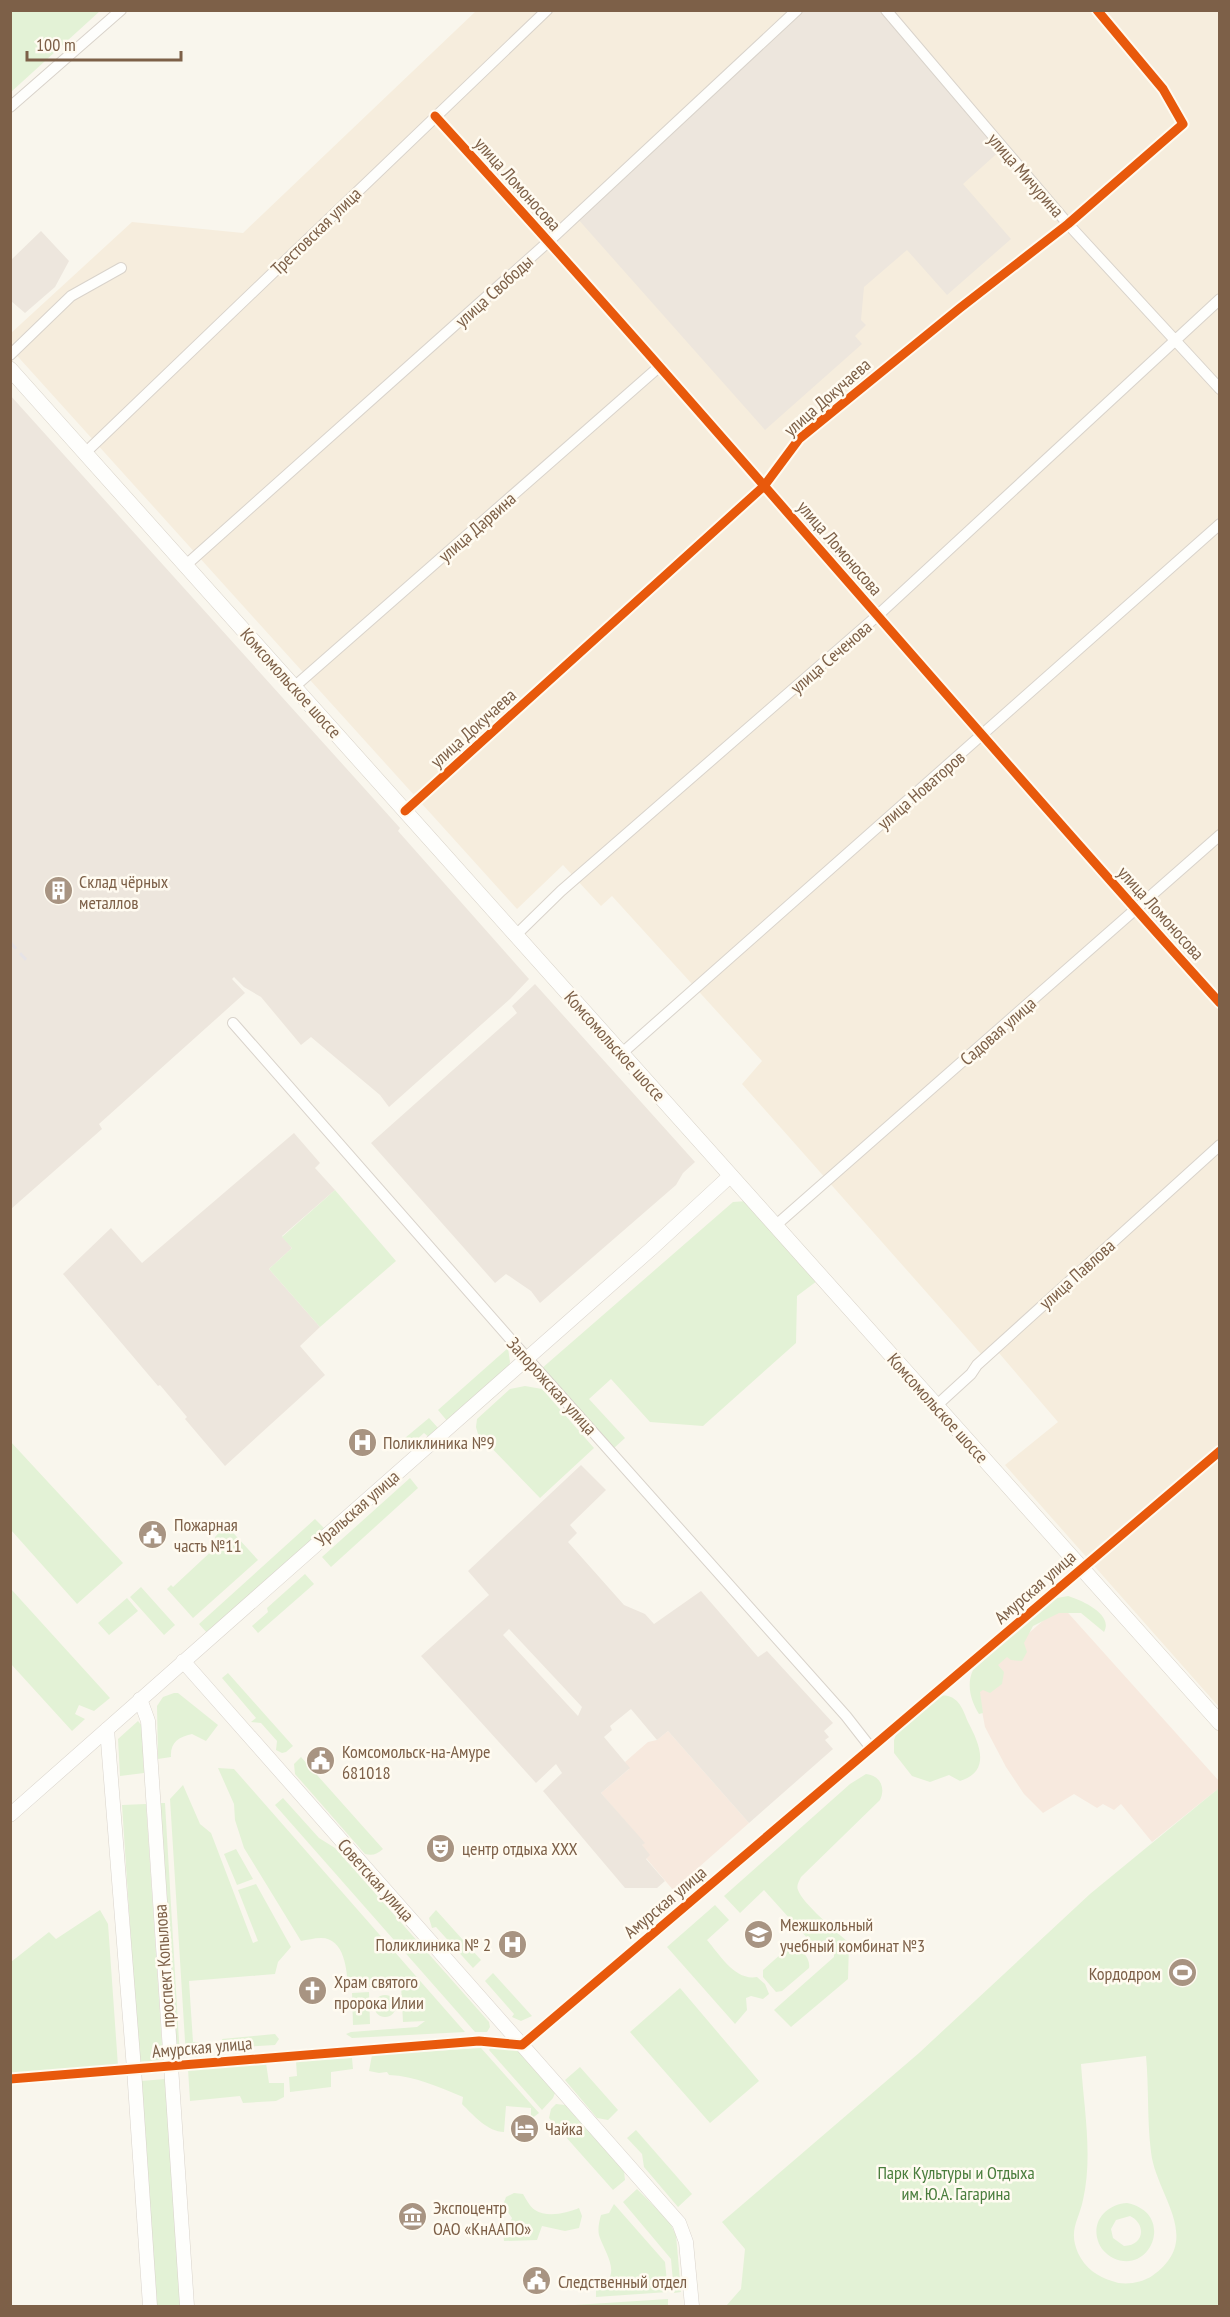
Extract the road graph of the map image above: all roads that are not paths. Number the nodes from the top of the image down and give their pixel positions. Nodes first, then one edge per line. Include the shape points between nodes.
1 (121, 10) edge
2 (547, 10) edge
3 (797, 10) edge
4 (885, 10) edge
5 (1096, 10) edge
6 (10, 107) edge
7 (435, 116) junction
8 (1068, 224) junction
9 (549, 242) junction
10 (121, 268) dead end
11 (1220, 299) edge
12 (1176, 339) junction
13 (10, 355) edge
14 (660, 366) junction
15 (10, 369) edge
16 (1220, 389) edge
17 (86, 453) junction
18 (764, 486) junction
19 (1220, 524) edge
20 (186, 565) junction
21 (877, 616) junction
22 (294, 687) junction
23 (981, 737) junction
24 (405, 812) junction
25 (1220, 836) edge
26 (1136, 910) junction
27 (516, 935) junction
28 (1220, 1003) edge
29 (233, 1023) dead end
30 (621, 1054) junction
31 (1220, 1144) edge
32 (730, 1176) junction
33 (776, 1226) junction
34 (527, 1359) junction
35 (936, 1406) junction
36 (1220, 1451) edge
37 (1082, 1569) junction
38 (183, 1661) junction
39 (140, 1700) junction
40 (1220, 1723) edge
41 (107, 1728) junction
42 (871, 1748) junction
43 (10, 1815) edge
44 (522, 2045) junction
45 (170, 2066) junction
46 (134, 2069) junction
47 (10, 2079) edge
48 (150, 2307) edge
49 (188, 2307) edge
50 (692, 2307) edge

1 - 6 street
2 - 7 street, Трестовская улица
3 - 9 street, улица Свободы
4 - 8 street, улица Мичурина
5 - 8 street, улица Докучаева via 1163,89 1183,124
7 - 9 street, улица Ломоносова
7 - 17 street, Трестовская улица
8 - 12 street, улица Мичурина
8 - 18 street, улица Докучаева via 799,439
9 - 14 street, улица Ломоносова
9 - 20 street, улица Свободы
10 - 13 street via 71,296
11 - 12 street, улица Сеченова
12 - 16 street, улица Мичурина
12 - 21 street, улица Сеченова
14 - 18 street, улица Ломоносова
14 - 22 street, улица Дарвина
15 - 17 main road, Комсомольское шоссе
17 - 20 main road, Комсомольское шоссе
18 - 21 street, улица Ломоносова
18 - 24 street, улица Докучаева
19 - 23 street, улица Новаторов
20 - 22 main road, Комсомольское шоссе
21 - 23 street, улица Ломоносова
21 - 27 street, улица Сеченова via 561,891
22 - 24 main road, Комсомольское шоссе
23 - 26 street, улица Ломоносова
23 - 30 street, улица Новаторов
24 - 27 main road, Комсомольское шоссе
25 - 26 street, Садовая улица
26 - 28 street, улица Ломоносова
26 - 33 street, Садовая улица
27 - 30 main road, Комсомольское шоссе
29 - 34 street, Запорожская улица
30 - 32 main road, Комсомольское шоссе
31 - 35 street, улица Павлова
32 - 33 main road, Комсомольское шоссе
32 - 34 street, Уральская улица
33 - 35 main road, Комсомольское шоссе
34 - 38 street, Уральская улица
34 - 42 street, Запорожская улица
35 - 37 main road, Комсомольское шоссе
36 - 37 street, Амурская улица
37 - 40 main road, Комсомольское шоссе
37 - 42 street, Амурская улица
38 - 39 street, Уральская улица
38 - 44 street, Советская улица
39 - 41 street, Уральская улица
39 - 45 street, проспект Копылова via 148,1721
41 - 43 street, Уральская улица
41 - 46 street, проспект Копылова
42 - 44 street, Амурская улица
44 - 45 street, Амурская улица via 479,2041
44 - 50 street, Советская улица via 679,2223 686,2242
45 - 46 street, Амурская улица
45 - 49 street, проспект Копылова
46 - 47 street, Амурская улица
46 - 48 street, проспект Копылова

